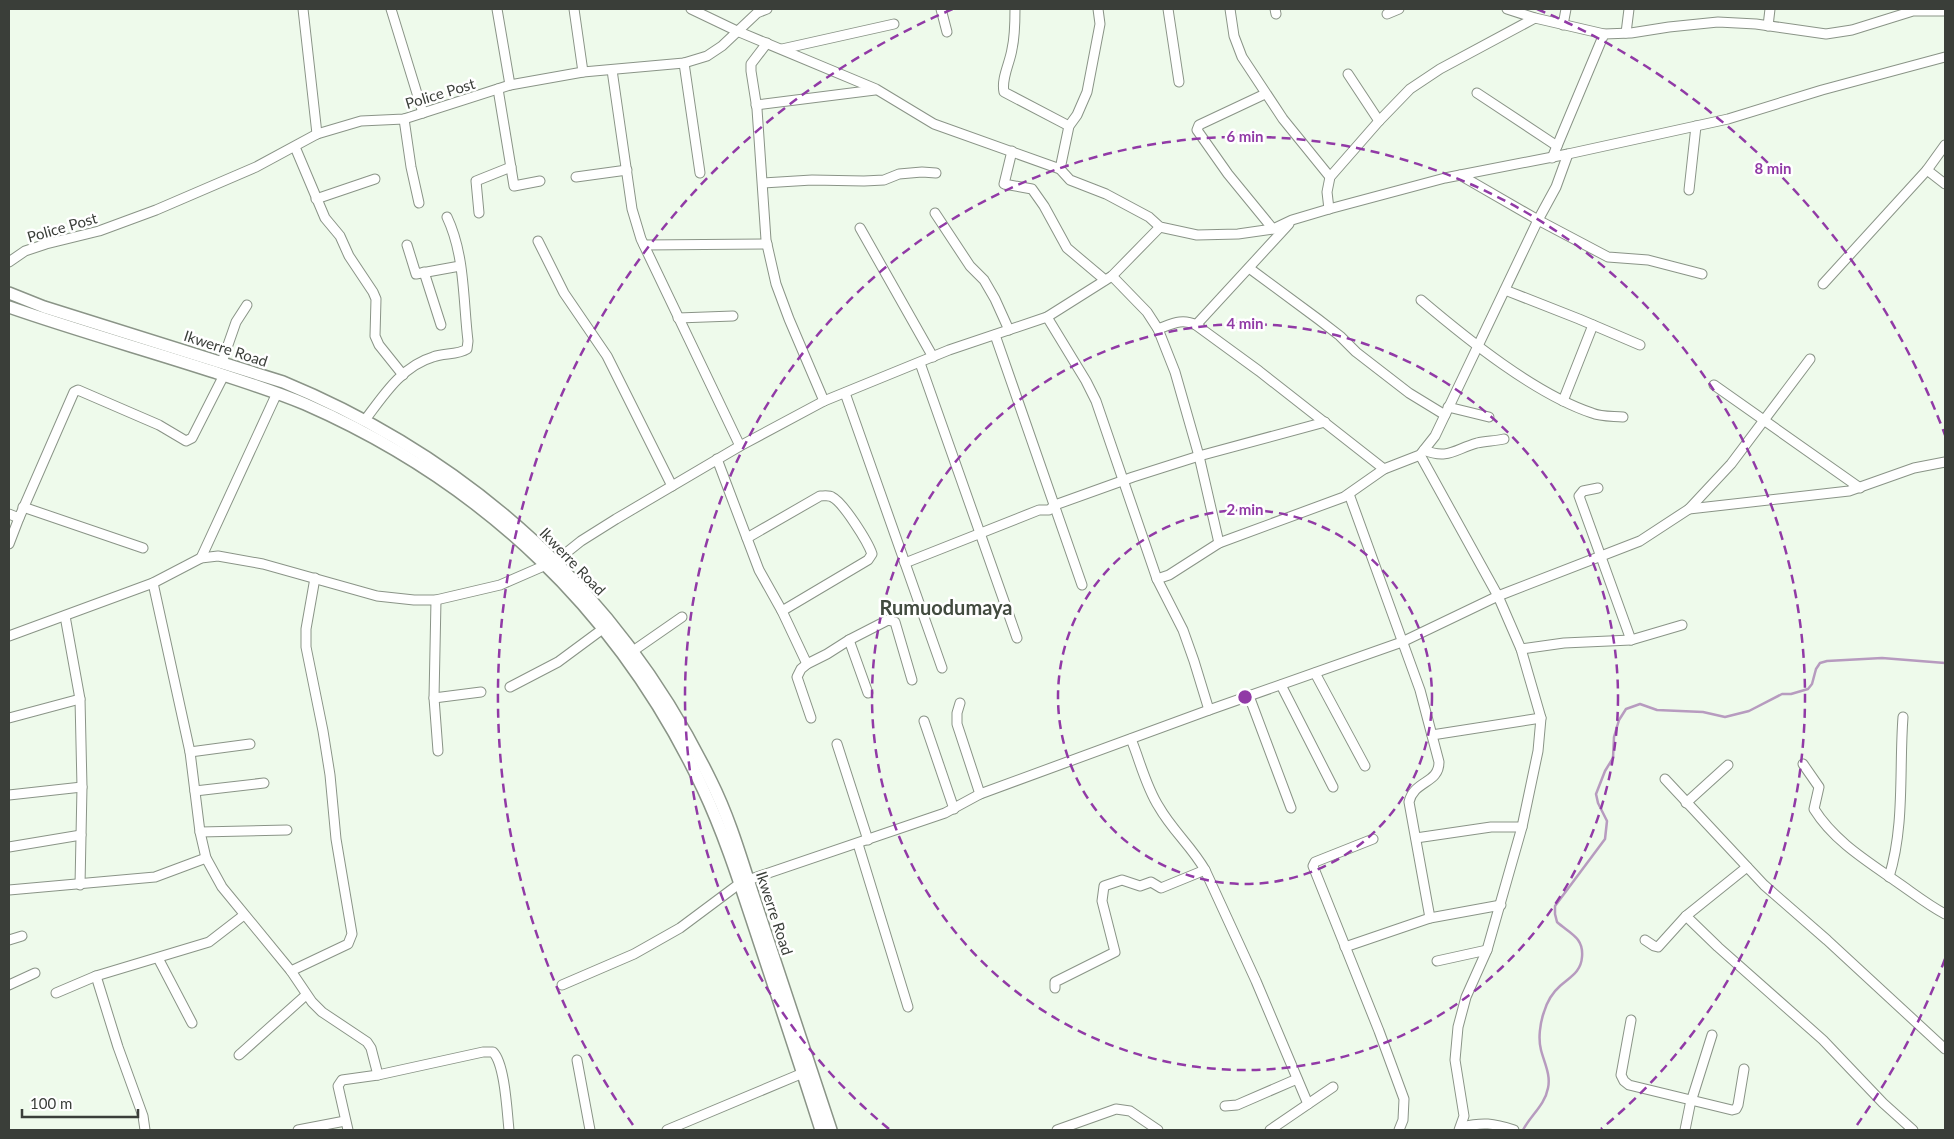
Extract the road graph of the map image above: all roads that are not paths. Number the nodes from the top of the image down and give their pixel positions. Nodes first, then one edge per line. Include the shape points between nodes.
1 (303, 9) edge
2 (391, 9) edge
3 (497, 9) edge
4 (574, 9) edge
5 (691, 9) edge
6 (767, 9) edge
7 (941, 9) edge
8 (1014, 9) edge
9 (1098, 9) edge
10 (1168, 9) edge
11 (1230, 9) edge
12 (1399, 9) edge
13 (1507, 9) edge
14 (1566, 9) edge
15 (1629, 9) edge
16 (1770, 9) edge
17 (756, 11) edge
18 (1945, 11) edge
19 (706, 12) edge
20 (1387, 14) dead end
21 (1535, 18) junction
22 (894, 24) dead end
23 (1563, 25) junction
24 (1768, 26) junction
25 (737, 31) junction
26 (947, 32) dead end
27 (1626, 33) junction
28 (1604, 34) junction
29 (767, 43) junction
30 (782, 49) junction
31 (1945, 57) edge
32 (684, 63) junction
33 (612, 70) junction
34 (583, 72) junction
35 (1348, 74) dead end
36 (1179, 82) dead end
37 (510, 85) junction
38 (498, 89) junction
39 (876, 90) junction
40 (1477, 93) dead end
41 (1265, 94) junction
42 (756, 105) junction
43 (423, 113) junction
44 (404, 119) junction
45 (1379, 121) junction
46 (1069, 126) junction
47 (1696, 126) junction
48 (317, 134) junction
49 (1945, 145) edge
50 (1557, 146) junction
51 (295, 147) junction
52 (1012, 151) junction
53 (1568, 154) junction
54 (1552, 158) junction
55 (510, 166) junction
56 (1060, 169) junction
57 (627, 170) junction
58 (1928, 170) junction
59 (700, 173) dead end
60 (936, 173) dead end
61 (1460, 175) junction
62 (576, 177) dead end
63 (1330, 177) junction
64 (376, 179) dead end
65 (540, 181) dead end
66 (763, 183) junction
67 (1945, 184) edge
68 (1689, 190) dead end
69 (316, 199) junction
70 (419, 202) dead end
71 (1329, 209) junction
72 (480, 213) dead end
73 (935, 213) dead end
74 (447, 217) dead end
75 (1292, 220) junction
76 (1538, 220) junction
77 (860, 228) dead end
78 (1160, 228) junction
79 (1273, 230) junction
80 (538, 241) dead end
81 (767, 244) junction
82 (407, 245) dead end
83 (644, 245) junction
84 (9, 262) edge
85 (460, 266) junction
86 (1249, 268) junction
87 (424, 272) junction
88 (1702, 274) dead end
89 (1108, 278) junction
90 (1824, 284) dead end
91 (1505, 290) junction
92 (9, 294) edge
93 (1421, 300) dead end
94 (247, 305) dead end
95 (9, 306) edge
96 (733, 316) dead end
97 (1047, 317) junction
98 (678, 318) junction
99 (441, 325) dead end
100 (1196, 325) junction
101 (1593, 325) junction
102 (1158, 329) junction
103 (1009, 330) junction
104 (995, 335) junction
105 (1478, 345) junction
106 (1640, 346) dead end
107 (933, 357) junction
108 (1810, 359) dead end
109 (222, 362) junction
110 (920, 363) junction
111 (224, 375) junction
112 (403, 375) junction
113 (1714, 385) dead end
114 (277, 393) junction
115 (845, 393) junction
116 (824, 401) junction
117 (1563, 401) junction
118 (1447, 411) junction
119 (1623, 416) dead end
120 (1489, 417) dead end
121 (365, 420) junction
122 (1765, 421) junction
123 (1325, 422) junction
124 (1504, 439) dead end
125 (740, 446) junction
126 (1422, 452) junction
127 (1199, 456) junction
128 (717, 459) junction
129 (1945, 462) edge
130 (1384, 469) junction
131 (1123, 480) junction
132 (672, 486) junction
133 (1598, 488) dead end
134 (1860, 488) junction
135 (1349, 494) junction
136 (1055, 506) junction
137 (23, 507) junction
138 (1689, 509) junction
139 (9, 514) edge
140 (18, 518) junction
141 (980, 533) junction
142 (747, 538) junction
143 (1219, 543) junction
144 (9, 544) edge
145 (143, 548) dead end
146 (1602, 556) junction
147 (201, 558) junction
148 (551, 563) junction
149 (905, 563) junction
150 (315, 578) junction
151 (1157, 579) junction
152 (153, 583) junction
153 (1082, 585) dead end
154 (1498, 596) junction
155 (436, 600) junction
156 (782, 611) junction
157 (65, 616) junction
158 (682, 617) dead end
159 (1682, 625) dead end
160 (604, 628) junction
161 (9, 636) edge
162 (1017, 638) dead end
163 (849, 640) junction
164 (1631, 640) junction
165 (1402, 642) junction
166 (1521, 649) junction
167 (633, 651) junction
168 (807, 664) junction
169 (942, 668) dead end
170 (1314, 673) junction
171 (912, 680) dead end
172 (1281, 684) junction
173 (510, 687) dead end
174 (481, 692) dead end
175 (868, 693) dead end
176 (1249, 696) junction
177 (434, 698) junction
178 (80, 699) junction
179 (960, 703) dead end
180 (1208, 710) junction
181 (1903, 717) dead end
182 (9, 718) edge
183 (811, 718) dead end
184 (1541, 718) junction
185 (924, 721) dead end
186 (1432, 735) junction
187 (1131, 739) junction
188 (250, 744) dead end
189 (836, 744) dead end
190 (438, 751) dead end
191 (190, 752) junction
192 (1804, 764) dead end
193 (1728, 765) dead end
194 (1365, 766) dead end
195 (1665, 778) dead end
196 (264, 783) dead end
197 (82, 787) junction
198 (1333, 788) dead end
199 (196, 791) junction
200 (980, 794) junction
201 (9, 795) edge
202 (1686, 803) junction
203 (1291, 808) dead end
204 (954, 809) junction
205 (1522, 827) junction
206 (287, 830) dead end
207 (200, 832) junction
208 (81, 835) junction
209 (1416, 838) junction
210 (1373, 839) dead end
211 (868, 840) junction
212 (858, 844) junction
213 (9, 847) edge
214 (206, 858) junction
215 (1747, 867) junction
216 (1205, 870) junction
217 (1889, 877) junction
218 (744, 882) junction
219 (80, 885) junction
220 (9, 890) edge
221 (1501, 905) junction
222 (1945, 914) edge
223 (244, 915) junction
224 (1686, 916) junction
225 (1430, 918) junction
226 (22, 936) dead end
227 (9, 940) edge
228 (1645, 940) dead end
229 (1345, 947) junction
230 (1487, 950) junction
231 (158, 958) junction
232 (1437, 961) dead end
233 (291, 971) junction
234 (35, 973) dead end
235 (96, 976) junction
236 (9, 985) edge
237 (562, 985) dead end
238 (1055, 988) dead end
239 (56, 993) dead end
240 (306, 995) junction
241 (908, 1007) dead end
242 (1631, 1020) dead end
243 (192, 1023) dead end
244 (1712, 1035) dead end
245 (1945, 1049) edge
246 (239, 1055) dead end
247 (577, 1060) dead end
248 (1744, 1069) dead end
249 (803, 1073) junction
250 (378, 1075) junction
251 (1297, 1079) junction
252 (1333, 1086) dead end
253 (1692, 1099) junction
254 (1308, 1104) junction
255 (1225, 1106) dead end
256 (347, 1126) edge
257 (1460, 1129) edge
258 (145, 1130) edge
259 (298, 1130) edge
260 (509, 1130) edge
261 (590, 1130) edge
262 (667, 1130) edge
263 (821, 1130) edge
264 (831, 1130) edge
265 (1057, 1130) edge
266 (1158, 1130) edge
267 (1270, 1130) edge
268 (1398, 1130) edge
269 (1514, 1130) edge
270 (1685, 1130) edge
271 (1913, 1130) edge

1 - 48 street
2 - 43 street
3 - 37 street
4 - 34 street
5 - 19 street
6 - 17 street, Police Post
7 - 26 street
8 - 46 street via 1015,28 1004,92
9 - 46 street via 1100,24 1087,92
10 - 36 street
11 - 41 street via 1234,36 1242,57
12 - 20 street
13 - 21 street
14 - 23 street
15 - 27 street
16 - 24 street
17 - 25 street, Police Post
18 - 24 street via 1913,11 1852,30 1826,34
19 - 25 street
21 - 23 street
21 - 45 street via 1440,69 1410,90
22 - 30 street
23 - 28 street
24 - 27 street via 1718,22
25 - 29 street
25 - 32 street, Police Post via 707,56
27 - 28 street
28 - 50 street
29 - 30 street
29 - 42 street via 751,64
30 - 39 street
31 - 47 street
32 - 33 street, Police Post
32 - 59 street
33 - 34 street, Police Post
33 - 57 street
34 - 37 street, Police Post
35 - 45 street
37 - 38 street, Police Post
38 - 43 street, Police Post
38 - 55 street
39 - 42 street
39 - 52 street via 934,124
40 - 50 street
41 - 63 street
41 - 79 street via 1199,125 1197,130
42 - 66 street
43 - 44 street, Police Post
44 - 48 street, Police Post via 361,121
44 - 70 street
45 - 63 street
46 - 56 street
47 - 53 street
47 - 68 street
48 - 51 street, Police Post
49 - 58 street
50 - 54 street
51 - 69 street
51 - 84 street, Police Post via 156,210 99,231 32,249
52 - 56 street
52 - 89 street via 1004,184 1032,189 1067,248
53 - 54 street
53 - 76 street via 1556,187
54 - 61 street
55 - 65 street via 514,186
55 - 72 street via 476,181
56 - 78 street via 1070,180 1106,194 1149,217
57 - 62 street
57 - 83 street via 632,209
58 - 67 street
58 - 90 street
60 - 66 street via 899,174 884,180 864,182 812,180
61 - 71 street
61 - 76 street
63 - 71 street via 1327,192
64 - 69 street
66 - 81 street
69 - 112 street via 373,292 376,299 375,336
71 - 75 street
73 - 103 street via 970,266 984,280
74 - 85 street via 455,236
75 - 79 street
75 - 86 street
76 - 88 street via 1608,257 1648,260
76 - 91 street
77 - 107 street
78 - 79 street via 1217,236
78 - 89 street
80 - 132 street via 564,293 608,356
81 - 83 street
81 - 116 street via 776,284
82 - 87 street via 416,274
83 - 98 street
85 - 87 street
85 - 112 street via 467,349 421,361
86 - 100 street
86 - 118 street via 1409,393
87 - 99 street
89 - 97 street
89 - 102 street via 1147,312
91 - 101 street
91 - 105 street
92 - 109 main road, Ikwerre Road
93 - 105 street
94 - 109 street via 236,322
95 - 111 main road
96 - 98 street
97 - 103 street
97 - 131 street via 1096,401
98 - 125 street
100 - 102 street via 1188,321 1178,322
100 - 123 street
101 - 106 street
101 - 117 street
102 - 127 street via 1176,372
103 - 104 street
104 - 107 street
104 - 136 street
105 - 117 street
105 - 118 street
107 - 110 street
108 - 122 street
109 - 121 main road, Ikwerre Road via 318,396
110 - 115 street
110 - 141 street
111 - 114 main road
111 - 137 street via 192,438 186,441 106,401 78,390 74,392
112 - 121 street
113 - 122 street
114 - 147 street
114 - 148 main road via 370,435 434,474
115 - 116 street
115 - 149 street
116 - 125 street
117 - 119 street via 1594,414
118 - 120 street
118 - 126 street
121 - 148 main road, Ikwerre Road via 399,438 479,494 515,524
122 - 134 street
122 - 138 street
123 - 127 street
123 - 130 street
124 - 126 street via 1476,443 1452,453 1436,455
125 - 128 street
126 - 130 street
126 - 154 street
127 - 131 street
127 - 143 street
128 - 132 street
128 - 142 street
129 - 134 street via 1914,468
130 - 135 street
131 - 136 street
131 - 151 street
132 - 148 street
133 - 146 street via 1583,491 1579,496
134 - 138 street via 1811,497
135 - 143 street
135 - 165 street
136 - 141 street
136 - 153 street
137 - 140 street
137 - 145 street
138 - 146 street via 1640,541
139 - 140 street
140 - 144 street
141 - 149 street
141 - 162 street
142 - 156 street
142 - 156 street via 820,496 828,495 845,509 869,546 872,554 868,560
143 - 151 street via 1169,575
146 - 154 street
146 - 164 street
147 - 150 street via 218,556
147 - 152 street
148 - 155 street via 500,585
148 - 160 main road
148 - 167 main road, Ikwerre Road
149 - 169 street
150 - 155 street via 377,596
150 - 233 street via 306,647 323,731 352,934 348,944
151 - 180 street via 1182,630
152 - 157 street
152 - 191 street
154 - 165 street
154 - 166 street
155 - 177 street
156 - 168 street
157 - 161 street
157 - 178 street
158 - 167 street
159 - 164 street
160 - 173 street via 558,662
160 - 218 main road via 666,718
163 - 168 street
163 - 171 street via 892,620
163 - 175 street
164 - 166 street
165 - 170 street
165 - 186 street
166 - 184 street
167 - 218 main road, Ikwerre Road via 680,722 712,782 738,848
168 - 183 street via 797,677
170 - 172 street
170 - 194 street
172 - 176 street
172 - 198 street
174 - 177 street
176 - 180 street
176 - 203 street
177 - 190 street
178 - 182 street
178 - 197 street
179 - 200 street via 957,724
180 - 187 street
181 - 217 street via 1900,803 1895,857
184 - 186 street
184 - 205 street via 1538,751
185 - 204 street
186 - 209 street via 1439,770 1415,789 1409,802
187 - 200 street
187 - 216 street via 1158,805
188 - 191 street
189 - 211 street
191 - 199 street
192 - 217 street via 1819,787 1814,809 1819,816 1846,845
193 - 202 street
195 - 202 street
196 - 199 street
197 - 201 street
197 - 208 street
199 - 207 street
200 - 204 street
202 - 215 street
204 - 211 street
205 - 209 street via 1492,827
205 - 221 street
206 - 207 street
207 - 214 street
208 - 213 street
208 - 219 street
209 - 225 street
210 - 229 street via 1315,862 1313,866
211 - 212 street
212 - 218 street
212 - 241 street
214 - 219 street via 155,877
214 - 223 street
215 - 224 street
215 - 245 street
216 - 238 street via 1161,888 1151,882 1140,886 1122,880 1104,886 1102,901 1115,952 1055,982
216 - 251 street
217 - 222 street
218 - 237 street via 680,928 634,954
218 - 249 main road
218 - 264 main road, Ikwerre Road
219 - 220 street
221 - 225 street
221 - 230 street
223 - 231 street via 209,942
223 - 233 street
224 - 228 street via 1658,947
224 - 271 street via 1823,1040
225 - 229 street
226 - 227 street
229 - 268 street via 1404,1099 1403,1120
230 - 232 street
230 - 257 street via 1466,997 1458,1027 1455,1060 1464,1116
231 - 235 street
231 - 243 street
233 - 240 street
234 - 236 street
235 - 239 street
235 - 258 street
240 - 246 street
240 - 250 street via 322,1012 367,1042
242 - 253 street via 1621,1075 1624,1081 1629,1085
244 - 253 street
247 - 261 street
248 - 253 street via 1736,1109
249 - 262 street
249 - 263 main road
250 - 256 street via 340,1082 338,1086
250 - 260 street via 493,1052 498,1057
251 - 254 street
251 - 255 street via 1237,1105
252 - 254 street
253 - 270 street
254 - 267 street
256 - 259 street
257 - 269 street via 1478,1123 1494,1123
265 - 266 street via 1116,1109 1130,1111

